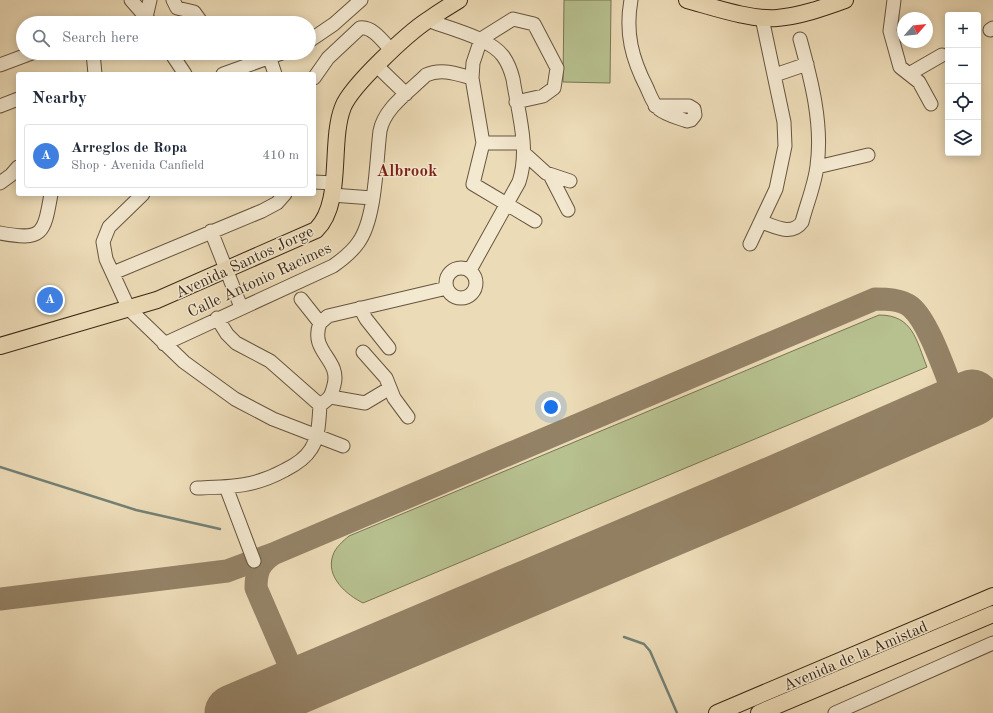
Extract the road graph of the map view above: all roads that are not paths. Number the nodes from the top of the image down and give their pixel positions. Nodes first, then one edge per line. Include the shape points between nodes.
1 (131, 0) edge
2 (150, 0) edge
3 (173, 0) edge
4 (459, 0) edge
5 (631, 0) edge
6 (686, 0) edge
7 (845, 0) edge
8 (894, 0) edge
9 (356, 2) edge
10 (145, 16) edge
11 (148, 16) edge
12 (197, 16) edge
13 (762, 18) junction
14 (427, 20) junction
15 (316, 36) edge
16 (481, 39) junction
17 (800, 39) dead end
18 (392, 51) junction
19 (942, 55) dead end
20 (16, 59) edge
21 (94, 60) edge
22 (176, 60) edge
23 (259, 60) edge
24 (274, 60) edge
25 (807, 64) junction
26 (0, 65) edge
27 (377, 66) junction
28 (95, 72) edge
29 (184, 72) edge
30 (228, 72) edge
31 (275, 72) edge
32 (775, 74) junction
33 (909, 74) junction
34 (316, 75) edge
35 (472, 78) junction
36 (406, 94) junction
37 (16, 100) edge
38 (516, 102) junction
39 (931, 104) dead end
40 (0, 106) edge
41 (656, 106) dead end
42 (483, 143) junction
43 (523, 148) junction
44 (868, 156) dead end
45 (817, 167) junction
46 (16, 169) edge
47 (550, 175) junction
48 (570, 181) dead end
49 (519, 182) junction
50 (0, 183) edge
51 (316, 183) edge
52 (332, 189) junction
53 (51, 196) edge
54 (141, 196) edge
55 (283, 196) edge
56 (372, 198) junction
57 (506, 205) junction
58 (568, 210) dead end
59 (535, 221) dead end
60 (762, 222) junction
61 (211, 231) junction
62 (0, 233) edge
63 (750, 244) dead end
64 (226, 270) junction
65 (470, 270) junction
66 (113, 273) junction
67 (447, 288) junction
68 (301, 299) dead end
69 (241, 307) junction
70 (360, 308) junction
71 (129, 309) junction
72 (217, 318) junction
73 (320, 322) junction
74 (164, 344) junction
75 (0, 346) edge
76 (389, 348) dead end
77 (363, 352) dead end
78 (390, 388) junction
79 (326, 401) junction
80 (408, 417) dead end
81 (316, 436) junction
82 (344, 446) dead end
83 (226, 487) junction
84 (196, 488) dead end
85 (254, 561) dead end
86 (993, 596) edge
87 (993, 614) edge
88 (993, 643) edge
89 (717, 713) edge
90 (759, 713) edge
91 (835, 713) edge

1 - 10 street
2 - 11 street
3 - 12 street via 177,8 194,12
4 - 14 main road, Avenida Santos Jorge
5 - 41 street via 628,18 629,44 637,70
6 - 13 main road
7 - 13 main road via 799,15
8 - 33 street via 890,24 891,39 900,67
9 - 15 street via 334,24
13 - 32 street
14 - 16 street
14 - 18 main road, Avenida Santos Jorge
16 - 35 street via 473,63
16 - 38 street via 502,54 510,67
16 - 38 street via 513,19 534,24 557,68 554,88 543,96
17 - 25 street
18 - 27 main road, Avenida Santos Jorge
18 - 34 street via 372,31 360,28 328,58
19 - 33 street
20 - 26 street
21 - 28 street
22 - 29 street
23 - 30 street
24 - 31 street
25 - 32 street
25 - 45 street via 817,120
27 - 36 street
27 - 52 main road, Avenida Santos Jorge via 354,89 343,107
32 - 60 street via 786,146 776,189
33 - 39 street via 919,82
35 - 36 street, Calle Antonio Racimes via 434,71
35 - 42 street
36 - 56 street, Calle Antonio Racimes via 387,113 381,124
37 - 40 street
38 - 43 street
42 - 43 street
42 - 57 street via 473,184
43 - 47 street via 537,166
43 - 49 street
44 - 45 street
45 - 60 street via 802,222 797,228 790,230
46 - 50 street
47 - 48 street
47 - 49 street via 534,176
47 - 58 street
49 - 57 street
51 - 52 street
52 - 56 street
52 - 64 main road, Avenida Santos Jorge via 327,216 316,230
53 - 62 street via 46,220 37,234 22,237
54 - 66 street via 112,222 106,232 103,252
55 - 61 street via 272,206
56 - 69 street, Calle Antonio Racimes via 366,228 350,253 333,266
57 - 59 street
57 - 65 street
60 - 63 street
61 - 64 street
61 - 66 street
64 - 69 street
64 - 71 main road, Avenida Santos Jorge via 157,300
65 - 67 street via 461,267 452,271 446,279
65 - 67 street via 477,284 469,297 464,299 453,296
66 - 71 street
67 - 70 street
68 - 73 street
69 - 72 street, Calle Antonio Racimes
70 - 73 street via 332,314
70 - 76 street
71 - 74 street
71 - 75 main road, Avenida Santos Jorge
72 - 74 street, Calle Antonio Racimes
72 - 79 street via 227,334 236,342 270,361
73 - 79 street via 317,332 318,344 332,363 335,373 335,382
74 - 81 street via 198,373 235,399 274,420
77 - 78 street via 386,378
78 - 79 street via 366,403
78 - 80 street
79 - 81 street
81 - 82 street
81 - 83 street via 311,450 298,463 270,478
83 - 84 street
83 - 85 street
86 - 89 main road, Avenida de la Amistad
87 - 90 main road, Avenida de la Amistad
88 - 91 street

